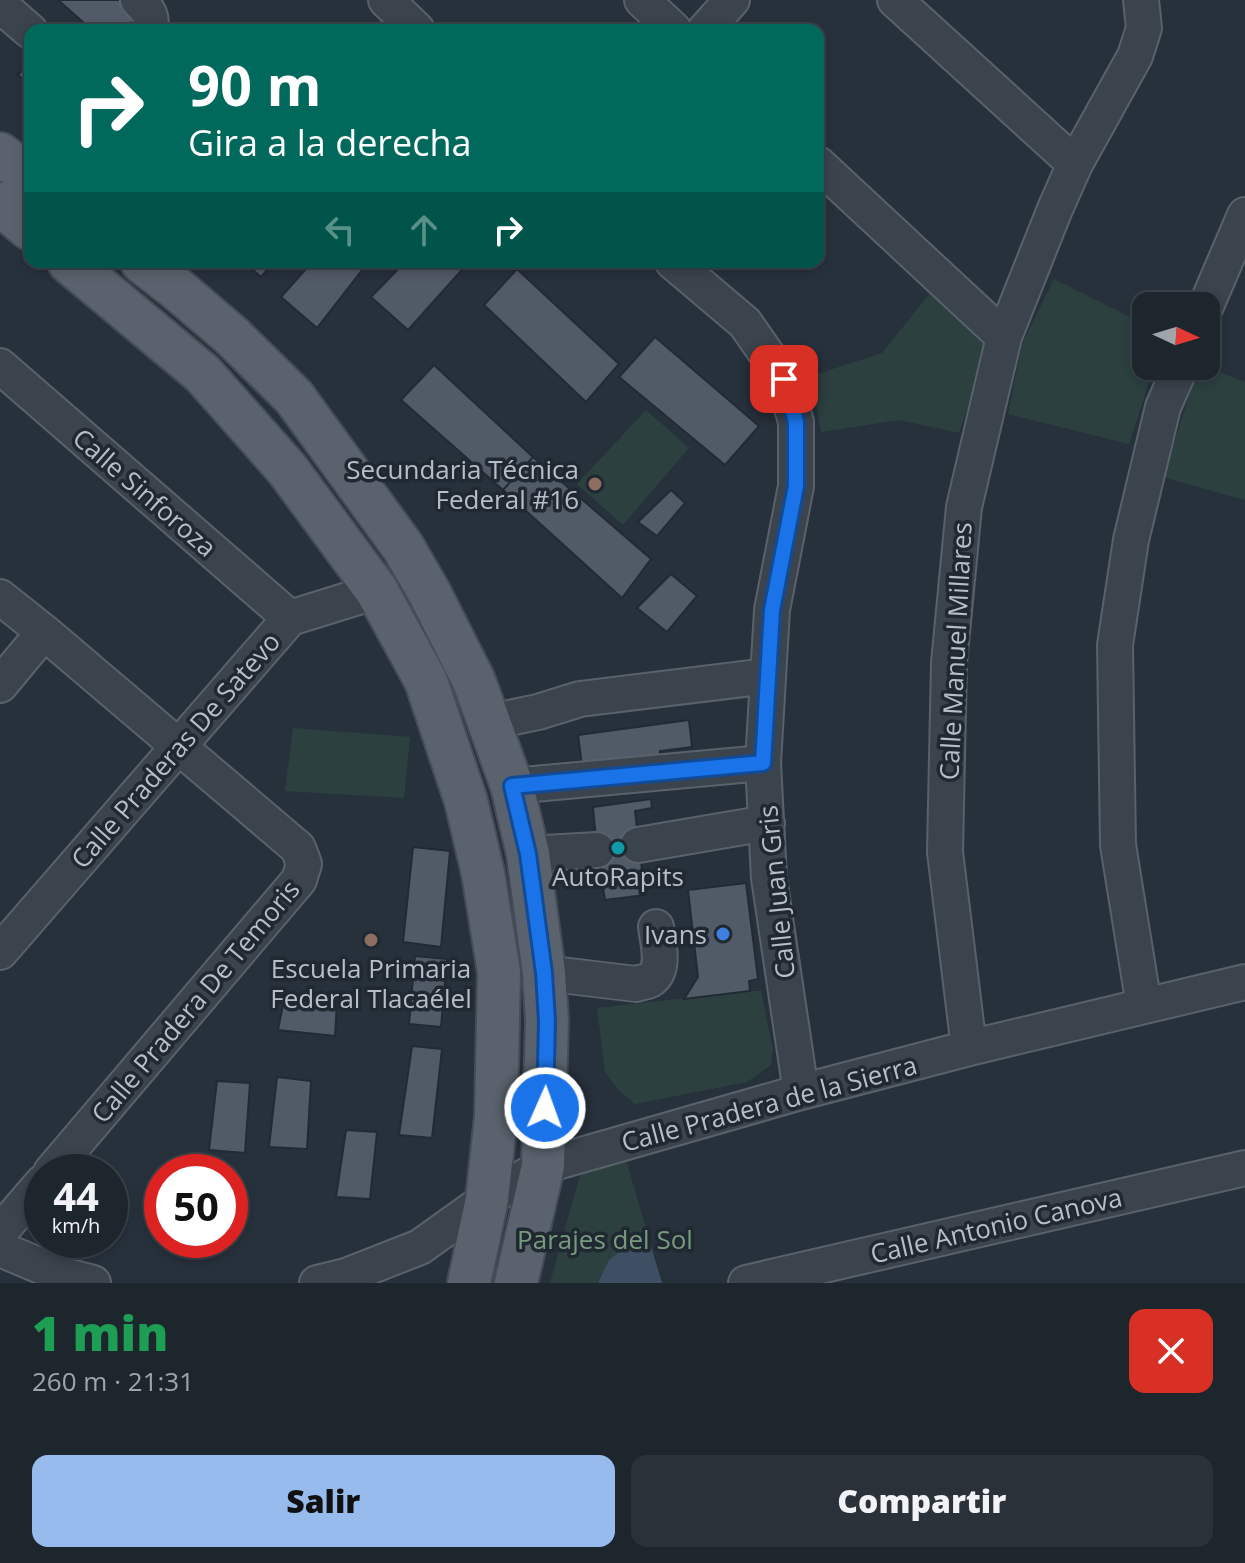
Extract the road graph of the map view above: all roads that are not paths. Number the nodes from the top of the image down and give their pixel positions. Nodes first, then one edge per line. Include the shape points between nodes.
1 (138, 0) edge
2 (386, 0) edge
3 (642, 0) edge
4 (732, 0) edge
5 (895, 0) edge
6 (1141, 0) edge
7 (0, 5) edge
8 (152, 24) edge
9 (411, 24) edge
10 (668, 24) edge
11 (710, 24) edge
12 (24, 26) edge
13 (0, 154) edge
14 (1075, 164) junction
15 (824, 170) edge
16 (20, 202) edge
17 (1245, 215) edge
18 (76, 268) edge
19 (150, 268) edge
20 (680, 268) edge
21 (1212, 292) edge
22 (1004, 337) junction
23 (0, 366) edge
24 (1175, 380) edge
25 (377, 591) junction
26 (0, 597) edge
27 (290, 618) junction
28 (44, 632) junction
29 (768, 676) junction
30 (0, 685) edge
31 (490, 722) junction
32 (179, 746) junction
33 (763, 763) junction
34 (512, 786) junction
35 (767, 823) junction
36 (638, 845) dead end
37 (597, 850) dead end
38 (528, 854) junction
39 (656, 927) dead end
40 (0, 952) edge
41 (544, 973) junction
42 (1245, 982) edge
43 (1144, 1006) junction
44 (969, 1048) junction
45 (801, 1092) junction
46 (66, 1154) edge
47 (543, 1166) junction
48 (1245, 1168) edge
49 (487, 1199) junction
50 (24, 1204) edge
51 (0, 1232) edge
52 (0, 1249) edge
53 (93, 1283) edge
54 (317, 1283) edge
55 (469, 1283) edge
56 (516, 1283) edge
57 (746, 1283) edge

1 - 8 street via 150,12
2 - 9 street
3 - 10 street
4 - 11 street
5 - 14 street
6 - 14 street, Calle Manuel Millares via 1144,28 1135,56
7 - 12 street
13 - 16 main road
14 - 22 street, Calle Manuel Millares
15 - 22 street
17 - 21 street
18 - 25 main road via 203,374 287,469
19 - 31 main road via 232,336 294,397 416,569
20 - 29 street, Calle Juan Gris via 745,323 784,379 796,422 796,486 772,610
22 - 44 street, Calle Manuel Millares via 964,507 949,663 945,852
23 - 27 street, Calle Sinforoza
24 - 43 street via 1163,407 1131,540 1115,645 1118,845
25 - 27 street, Calle Praderas De Satevo
25 - 49 main road via 426,681 466,801 483,873 499,972 496,1117
26 - 28 street
27 - 32 street, Calle Praderas De Satevo
28 - 30 street
28 - 32 street
29 - 31 street via 580,699
29 - 33 street, Calle Juan Gris
31 - 34 main road
32 - 40 street, Calle Praderas De Satevo
32 - 46 street, Calle Pradera De Temoris via 298,848 304,864 299,880
33 - 34 street
33 - 35 street, Calle Juan Gris
34 - 38 main road
35 - 36 street
35 - 45 street, Calle Juan Gris via 769,878
37 - 38 street
38 - 41 main road
39 - 41 street via 660,961 651,979 636,984
41 - 47 main road
42 - 43 street, Calle Pradera de la Sierra
43 - 44 street, Calle Pradera de la Sierra
44 - 45 street, Calle Pradera de la Sierra
45 - 47 street, Calle Pradera de la Sierra
47 - 49 street, Calle Pradera de la Sierra
47 - 56 main road
48 - 57 street, Calle Antonio Canova
49 - 54 street, Calle Pradera de la Sierra via 420,1247
49 - 55 main road
50 - 51 street
52 - 53 street

